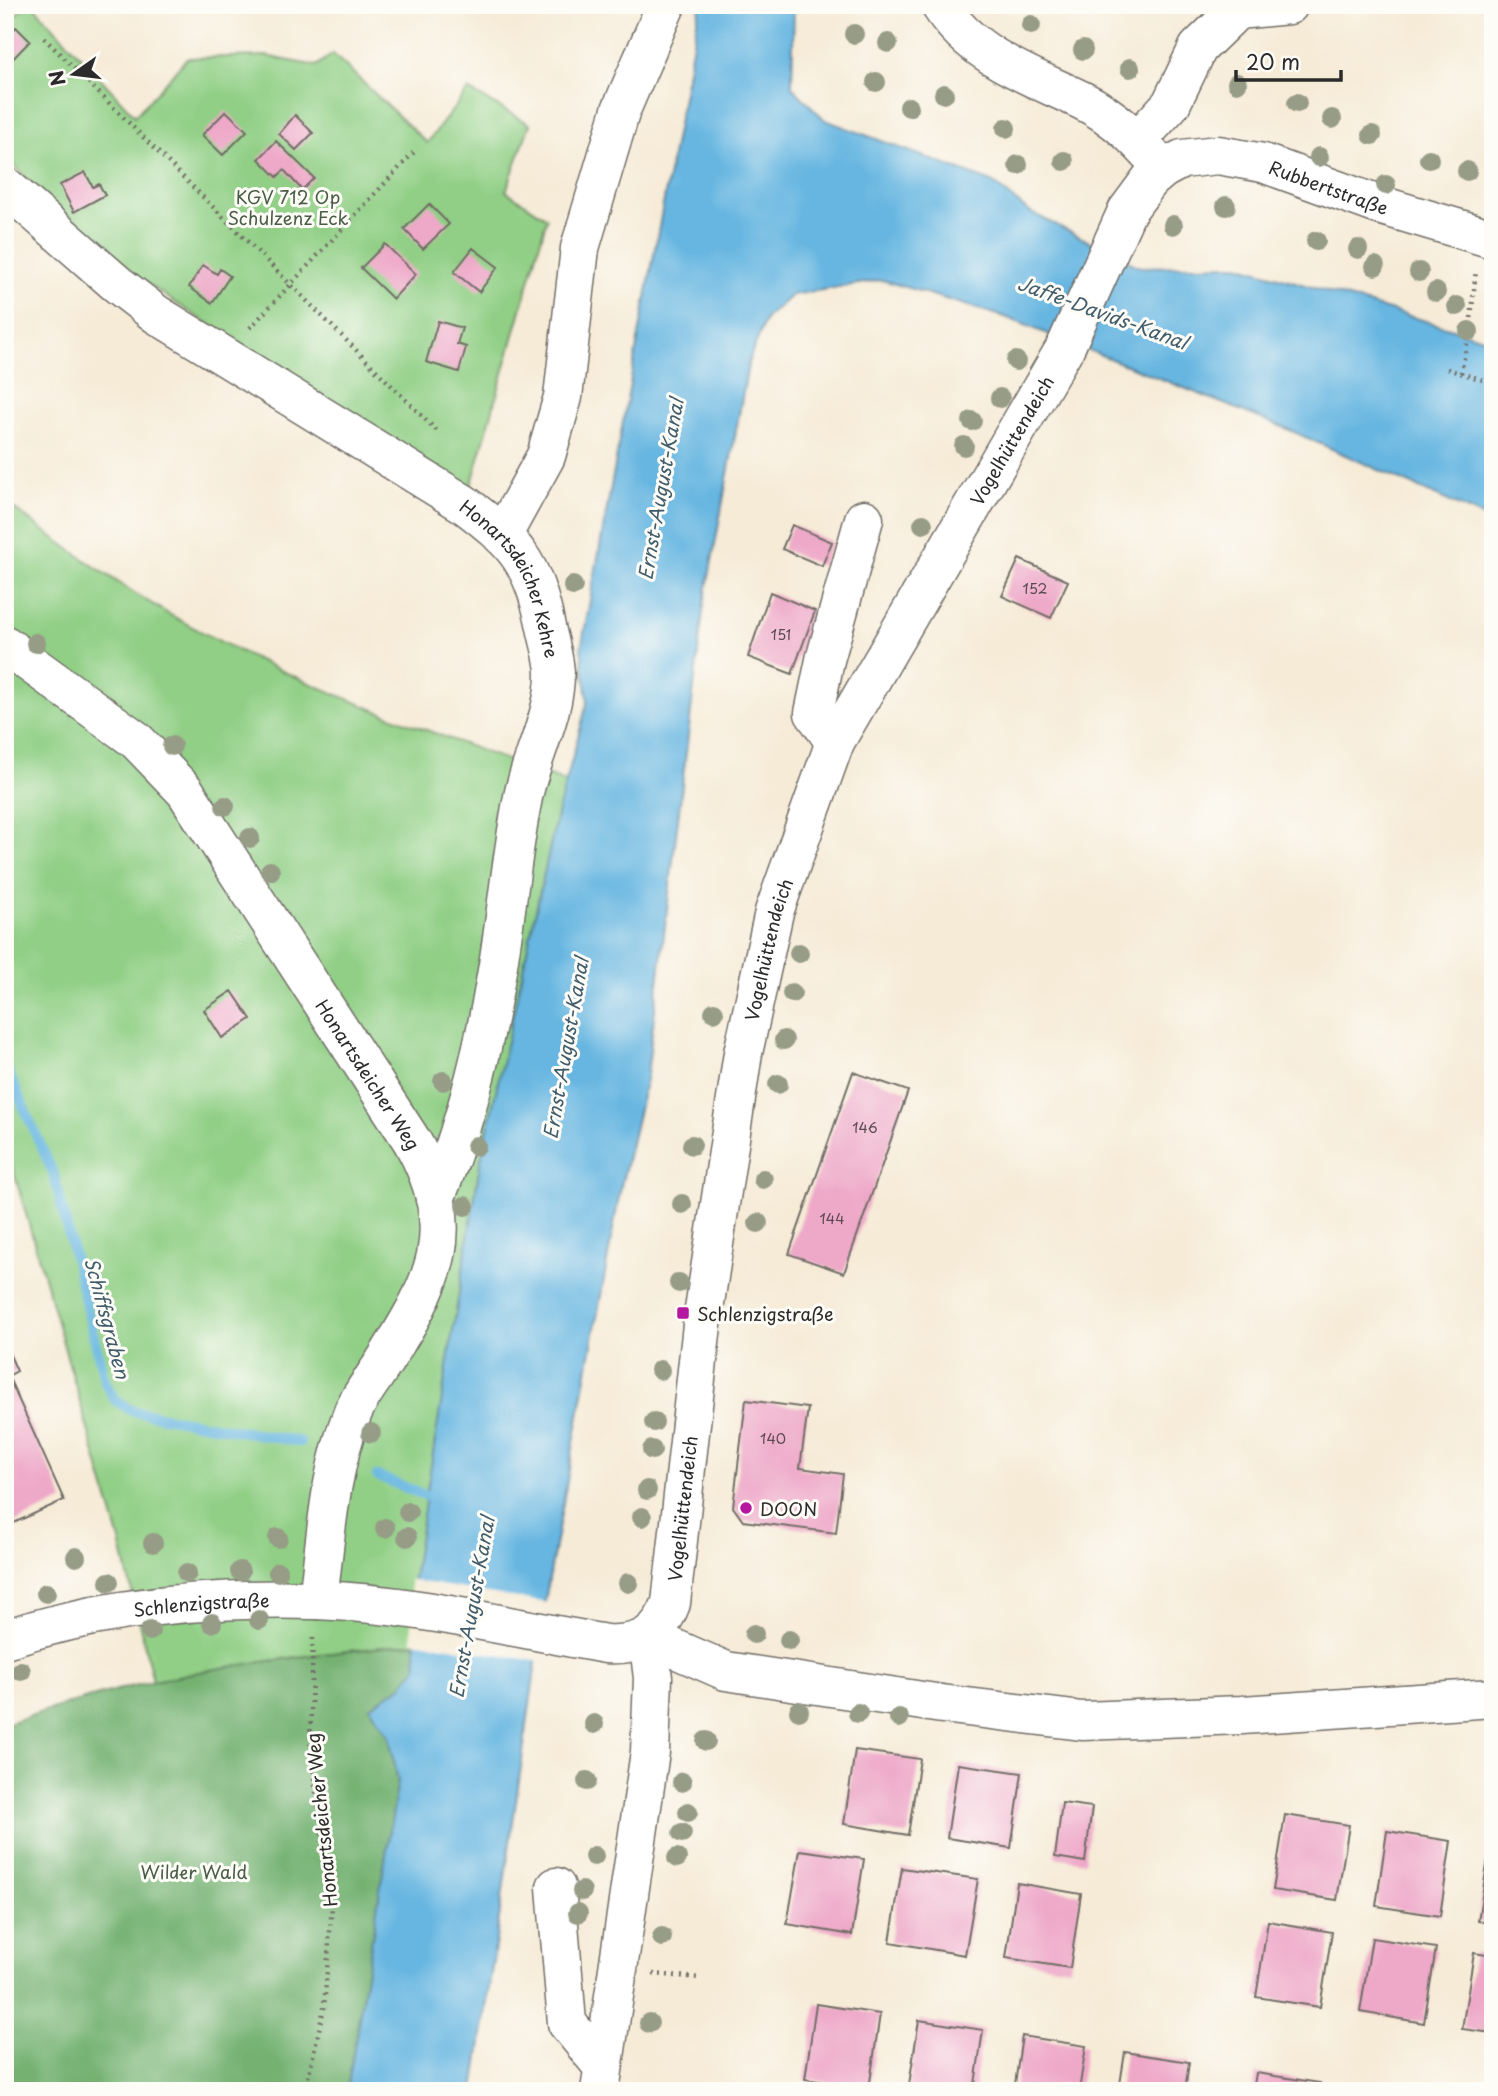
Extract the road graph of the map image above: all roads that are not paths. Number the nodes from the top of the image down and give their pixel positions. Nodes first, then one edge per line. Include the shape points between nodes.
1 (666, 5) edge
2 (940, 5) edge
3 (1289, 5) edge
4 (1138, 140) junction
5 (1163, 169) junction
6 (5, 186) edge
7 (1486, 238) edge
8 (864, 519) dead end
9 (502, 536) junction
10 (5, 645) edge
11 (835, 742) junction
12 (435, 1199) junction
13 (315, 1616) junction
14 (648, 1637) junction
15 (5, 1639) edge
16 (1493, 1698) edge
17 (556, 1887) dead end
18 (601, 2079) edge

1 - 9 street via 621,110 580,248 563,397 546,456
2 - 4 street via 961,32 987,54 1083,101
3 - 4 street via 1237,10 1198,48 1171,104
4 - 5 street
5 - 7 street, Rubbertstraße via 1199,155 1263,163
5 - 11 street, Vogelhüttendeich via 1127,211 1066,346
6 - 9 street, Honartsdeicher Kehre via 156,314 464,505
8 - 11 street via 814,713
9 - 12 street, Honartsdeicher Kehre via 530,568 555,674 523,797 485,1031 454,1154
10 - 12 street, Honartsdeicher Weg via 136,740 185,791 412,1141
11 - 14 street, Vogelhüttendeich via 774,912 743,1053 704,1316 672,1592 664,1619
12 - 13 street, Honartsdeicher Weg via 439,1235 434,1271 407,1326 354,1409 343,1441 334,1475
13 - 14 street, Schlenzigstraße via 394,1608 624,1645
13 - 15 street, Schlenzigstraße via 219,1600 150,1606
14 - 16 street via 726,1671 1082,1721
14 - 18 street via 653,1678 650,1752
17 - 18 street via 566,2023

